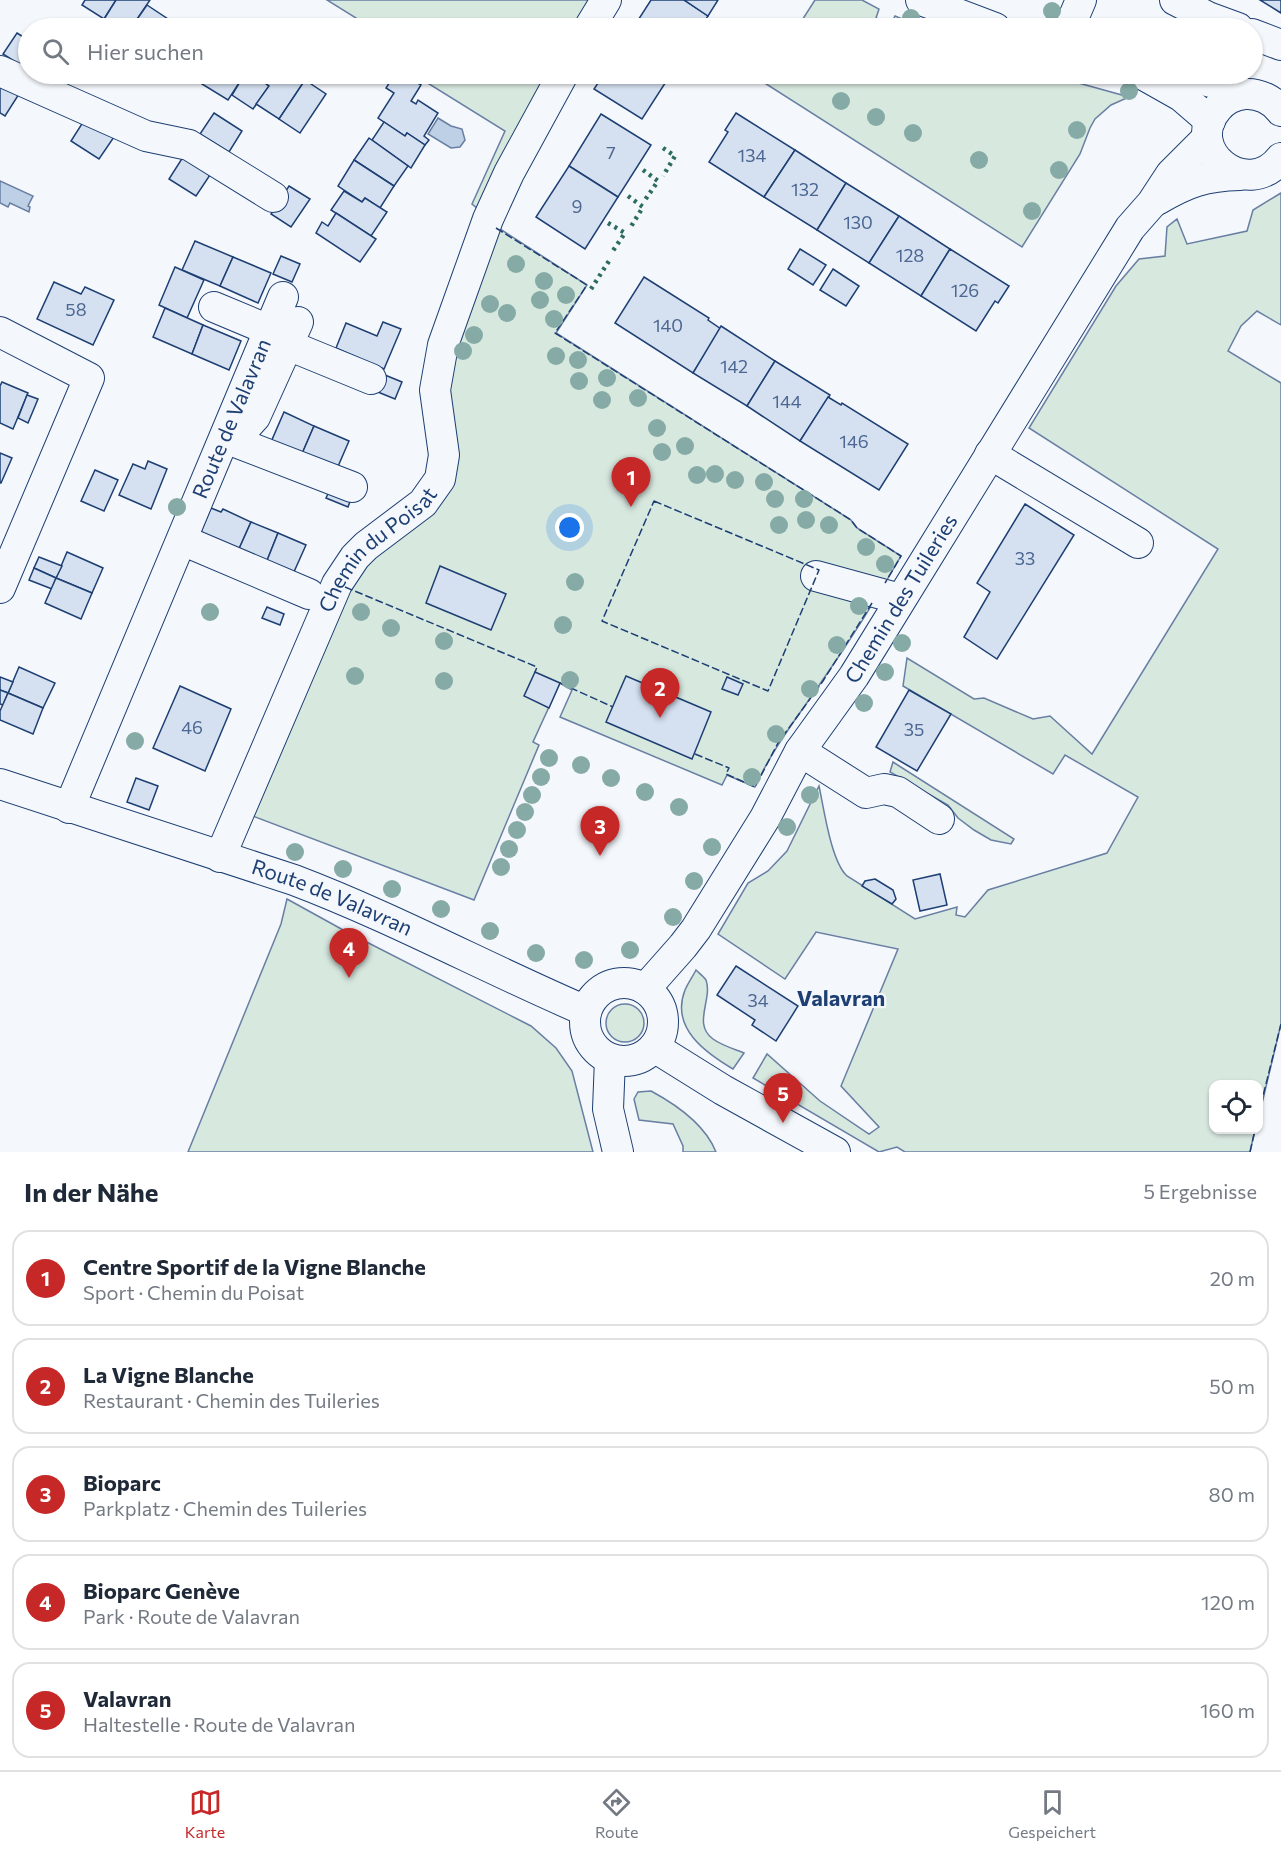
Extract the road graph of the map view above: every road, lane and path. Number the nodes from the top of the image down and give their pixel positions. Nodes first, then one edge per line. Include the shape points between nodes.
1 (606, 0) edge
2 (921, 0) edge
3 (1081, 0) edge
4 (1175, 0) edge
5 (595, 18) edge
6 (969, 18) edge
7 (1073, 18) edge
8 (1211, 18) edge
9 (1263, 38) edge
10 (1281, 45) edge
11 (0, 70) edge
12 (18, 78) edge
13 (31, 84) edge
14 (558, 84) edge
15 (1160, 84) edge
16 (1218, 84) edge
17 (1268, 100) edge
18 (1209, 130) junction
19 (1281, 158) edge
20 (1240, 175) junction
21 (273, 197) dead end
22 (1152, 203) junction
23 (283, 297) dead end
24 (214, 307) dead end
25 (0, 332) edge
26 (285, 332) junction
27 (371, 379) dead end
28 (229, 440) junction
29 (990, 454) junction
30 (352, 487) dead end
31 (182, 540) junction
32 (1138, 543) dead end
33 (816, 576) dead end
34 (0, 588) edge
35 (309, 594) dead end
36 (900, 599) junction
37 (800, 751) junction
38 (0, 784) edge
39 (69, 808) junction
40 (929, 818) dead end
41 (220, 857) junction
42 (645, 989) junction
43 (586, 1011) junction
44 (654, 1047) junction
45 (610, 1059) junction
46 (618, 1152) edge
47 (835, 1152) edge

1 - 5 street
2 - 6 street
3 - 7 street
4 - 8 street
9 - 10 street
11 - 12 street
13 - 21 street via 146,136 189,145
14 - 41 street, Chemin du Poisat via 488,219 443,345 435,390 444,455 440,479 419,507 360,551 337,584
15 - 18 street via 1181,96
16 - 17 street
17 - 18 street, Chemin des Tuileries via 1234,96 1215,110
18 - 20 street via 1211,151 1218,162
18 - 22 street, Chemin des Tuileries via 1170,174
19 - 20 street, Chemin des Tuileries via 1265,172
20 - 22 street, Chemin des Tuileries via 1214,175 1182,185
22 - 29 street, Chemin des Tuileries via 1130,228
23 - 26 street, Route de Valavran
24 - 26 street
25 - 34 street via 89,378
26 - 27 street
26 - 28 street, Route de Valavran
28 - 30 street
28 - 31 street, Route de Valavran
29 - 32 street
29 - 36 street, Chemin des Tuileries
31 - 35 street
31 - 39 street, Route de Valavran
33 - 36 street
36 - 37 street, Chemin des Tuileries via 854,676
37 - 40 street via 866,793 884,789 898,792
37 - 42 street, Chemin des Tuileries via 765,818 696,929
38 - 39 street, Route de Valavran
39 - 41 street, Route de Valavran
41 - 43 street, Route de Valavran via 342,898
42 - 43 street via 614,984 597,994
42 - 44 street via 655,998 662,1017 661,1036
43 - 45 street via 586,1034 591,1045
44 - 45 street via 634,1060
44 - 47 street
45 - 46 street via 608,1109

